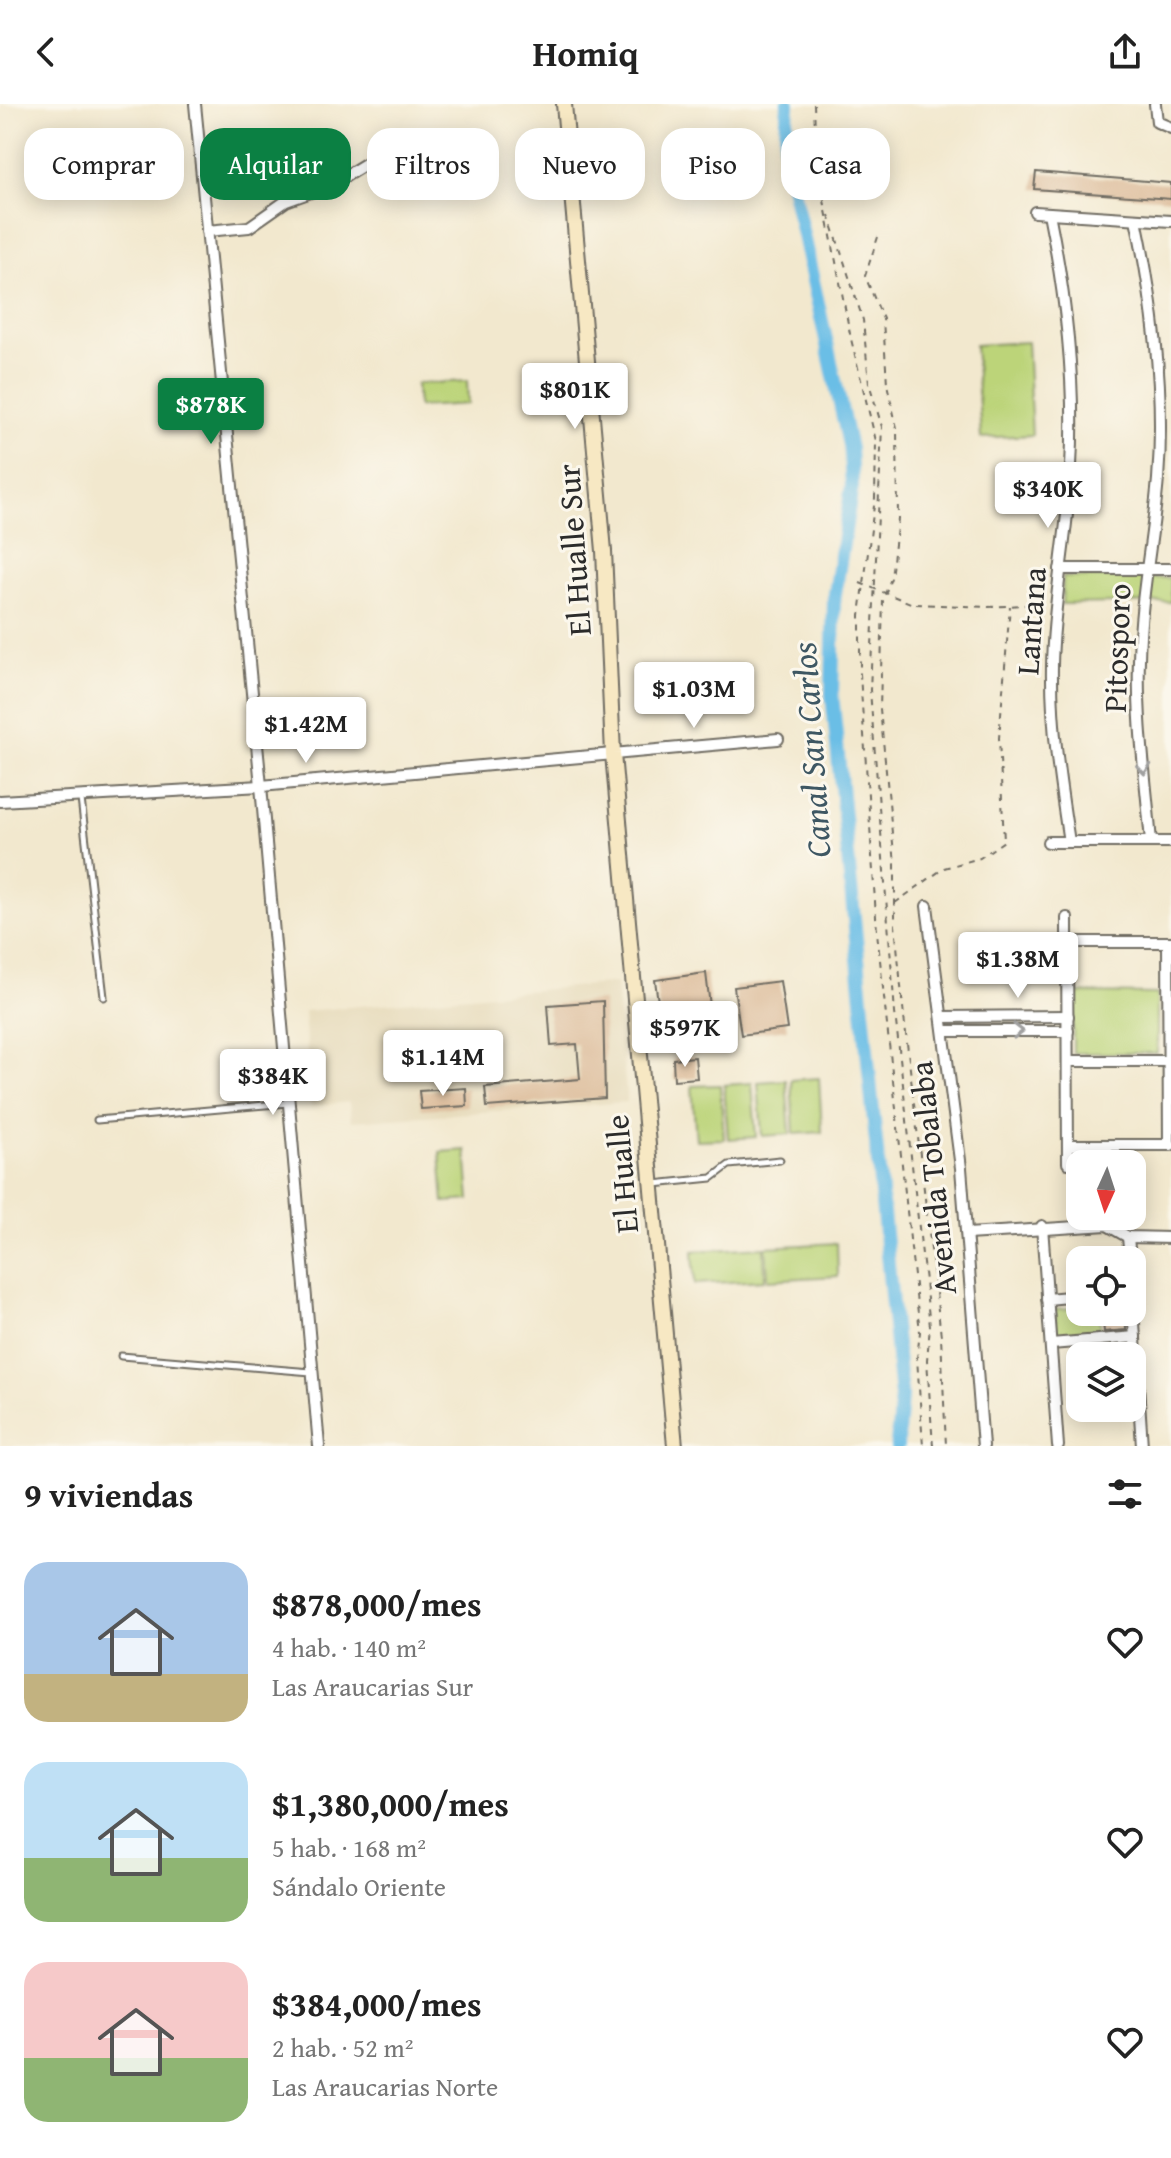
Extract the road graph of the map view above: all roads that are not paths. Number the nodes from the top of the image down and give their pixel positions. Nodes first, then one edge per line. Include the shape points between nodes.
1 (195, 104) edge
2 (564, 104) edge
3 (1155, 104) edge
4 (1171, 128) edge
5 (367, 163) edge
6 (1035, 212) dead end
7 (1049, 213) junction
8 (1136, 219) junction
9 (1171, 221) edge
10 (207, 231) junction
11 (1060, 569) junction
12 (1171, 569) edge
13 (1146, 570) junction
14 (778, 739) dead end
15 (613, 754) junction
16 (261, 786) junction
17 (81, 799) junction
18 (0, 801) edge
19 (1048, 842) dead end
20 (1069, 842) junction
21 (1151, 842) junction
22 (1171, 842) edge
23 (927, 906) dead end
24 (1067, 918) dead end
25 (1067, 942) junction
26 (1169, 942) edge
27 (104, 997) dead end
28 (1068, 1016) junction
29 (942, 1017) junction
30 (945, 1031) junction
31 (1068, 1031) junction
32 (1170, 1031) edge
33 (1068, 1061) junction
34 (1170, 1061) edge
35 (289, 1103) junction
36 (97, 1120) dead end
37 (1068, 1145) junction
38 (1170, 1145) edge
39 (1068, 1150) edge
40 (780, 1160) dead end
41 (651, 1184) junction
42 (1042, 1226) junction
43 (967, 1234) junction
44 (1128, 1237) junction
45 (1171, 1238) edge
46 (1129, 1246) edge
47 (1066, 1297) edge
48 (1047, 1299) junction
49 (1134, 1326) edge
50 (1135, 1337) junction
51 (1051, 1344) junction
52 (121, 1356) dead end
53 (312, 1372) junction
54 (319, 1446) edge
55 (675, 1446) edge
56 (983, 1446) edge
57 (1058, 1446) edge
58 (1142, 1446) edge

1 - 10 street
2 - 15 street, El Hualle Sur via 603,537
3 - 4 street via 1157,122
5 - 10 street via 331,185 286,201 249,227
6 - 7 street
7 - 8 street
7 - 11 street, Lantana via 1066,304 1071,368 1071,467
8 - 9 street
8 - 13 street, Pitosporo via 1154,322 1161,407
10 - 16 street
11 - 13 street
11 - 20 street, Lantana via 1052,667 1054,728
12 - 13 street
13 -> 21 street, Pitosporo via 1139,708
14 - 15 street
15 - 16 street
15 - 41 street, El Hualle
16 - 17 street
16 - 35 street
17 - 18 street
17 - 27 lane
19 - 20 street
20 - 21 street
21 - 22 street
23 - 29 street, Avenida Tobalaba
24 - 25 street
25 - 26 street
25 - 28 street
26 - 32 street
28 - 29 street
28 - 31 street
29 - 30 street, Avenida Tobalaba
30 -> 31 street
30 - 43 street, Avenida Tobalaba
31 - 33 street
32 - 34 street
33 - 34 street
33 - 37 street
34 - 38 street
35 - 36 lane
35 - 53 street
37 - 38 street
37 - 39 street
40 - 41 lane via 729,1165 712,1178
41 - 55 street, El Hualle
42 - 43 street
42 - 44 street via 1107,1225
42 - 48 street
43 - 56 street, Avenida Tobalaba
44 - 45 street
44 - 46 street
47 - 48 street
48 - 51 street
49 - 50 street
50 - 51 street
50 - 58 street
51 - 57 street
52 - 53 lane
53 - 54 street

